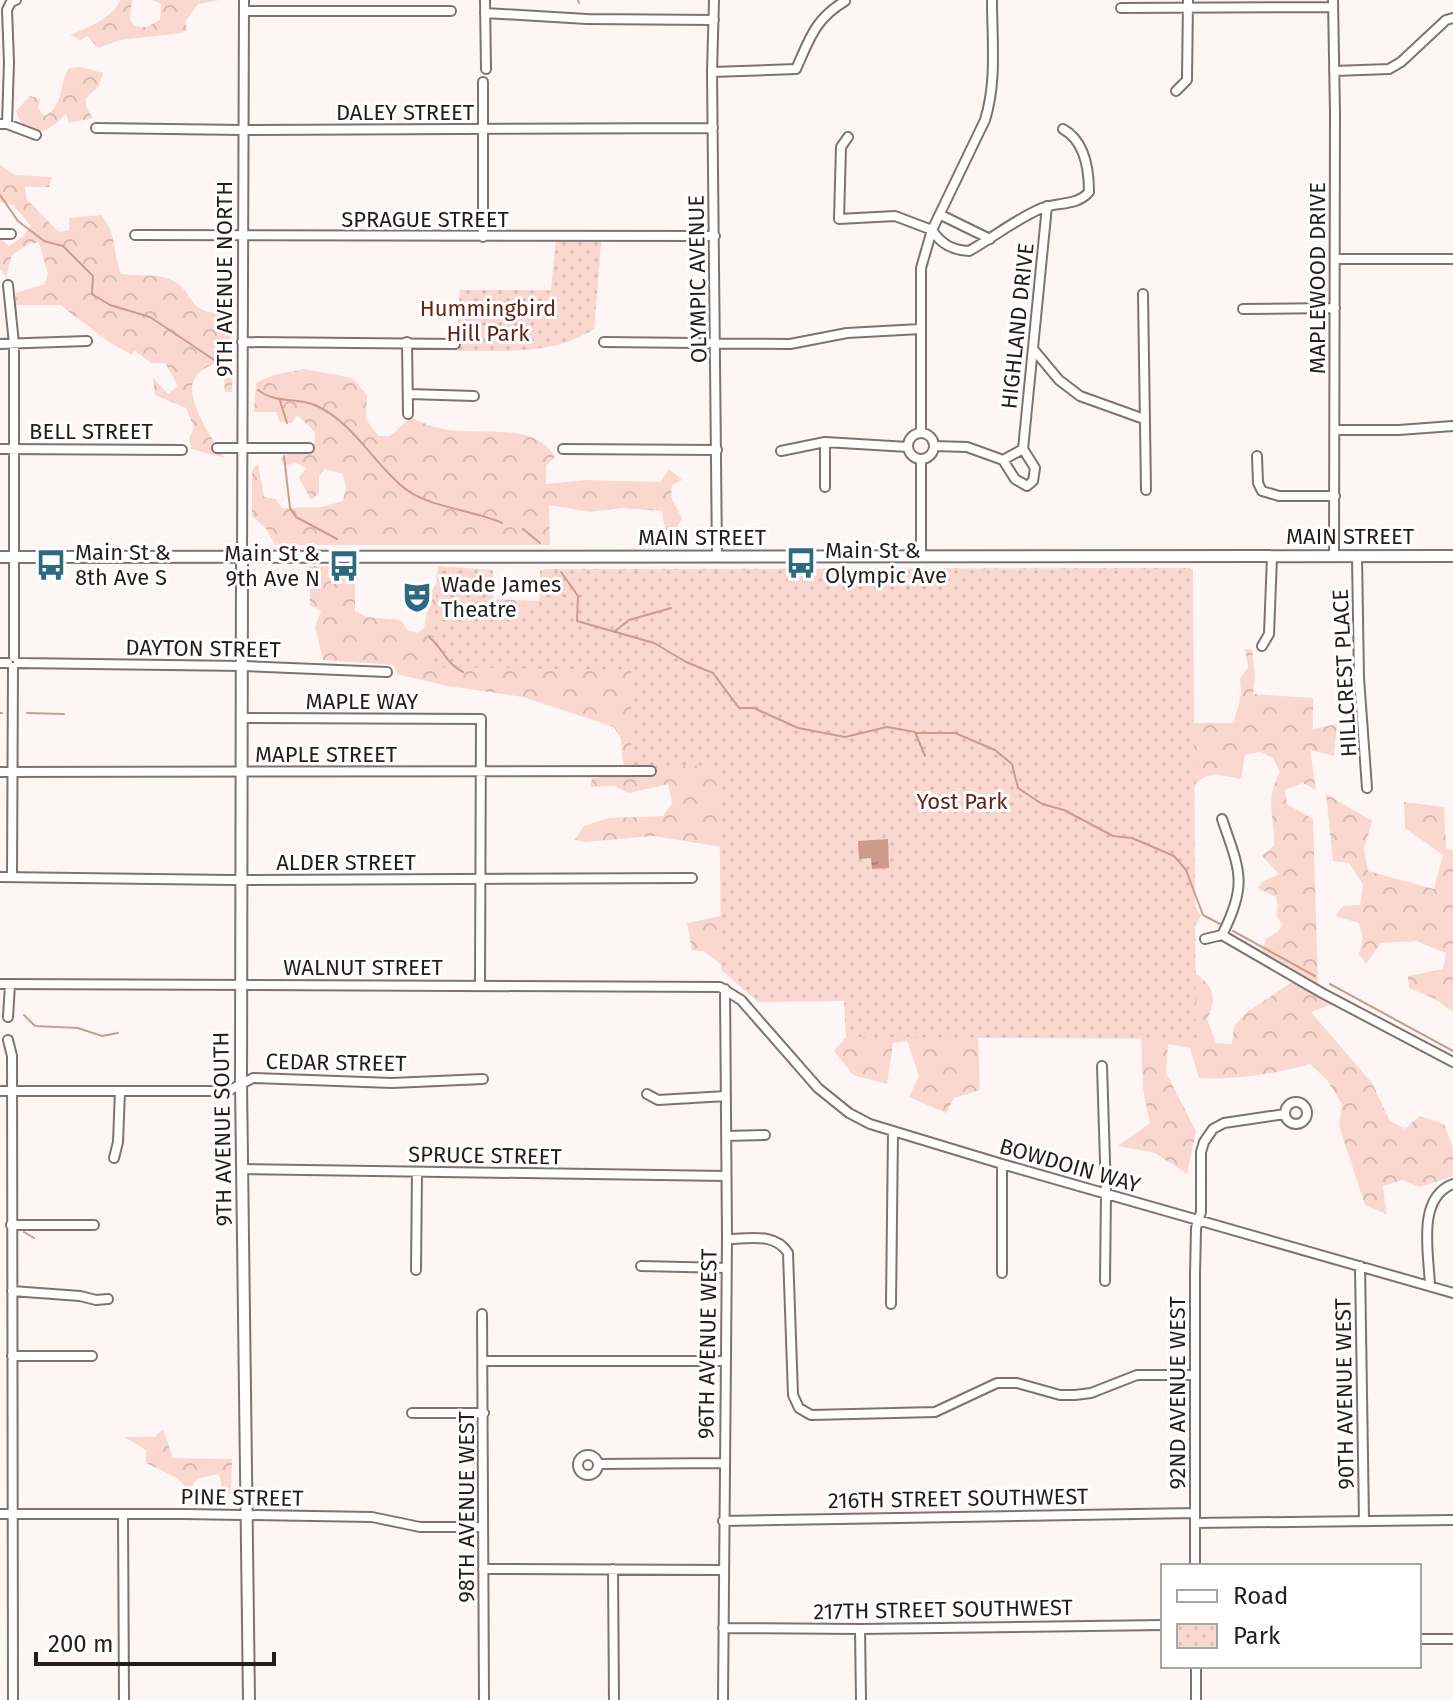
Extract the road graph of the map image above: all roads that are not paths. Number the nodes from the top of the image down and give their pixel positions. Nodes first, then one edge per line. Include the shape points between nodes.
1 (16, 0) edge
2 (244, 0) edge
3 (485, 0) edge
4 (714, 0) edge
5 (992, 0) edge
6 (845, 1) edge
7 (1188, 4) edge
8 (1333, 4) edge
9 (1121, 8) dead end
10 (244, 11) junction
11 (451, 11) dead end
12 (485, 13) junction
13 (1453, 18) edge
14 (714, 20) junction
15 (486, 69) dead end
16 (1334, 71) junction
17 (712, 72) junction
18 (483, 82) dead end
19 (1176, 91) dead end
20 (4, 124) edge
21 (96, 128) dead end
22 (713, 128) junction
23 (1063, 129) dead end
24 (242, 130) junction
25 (482, 130) junction
26 (36, 135) dead end
27 (848, 137) dead end
28 (1047, 206) junction
29 (941, 215) junction
30 (932, 230) junction
31 (0, 234) edge
32 (11, 234) dead end
33 (135, 235) dead end
34 (715, 236) junction
35 (243, 237) junction
36 (483, 237) junction
37 (990, 239) junction
38 (1335, 259) junction
39 (1453, 259) edge
40 (8, 285) dead end
41 (1143, 294) dead end
42 (1335, 308) junction
43 (1243, 309) dead end
44 (920, 329) junction
45 (87, 341) dead end
46 (242, 342) junction
47 (407, 342) junction
48 (604, 342) dead end
49 (0, 344) edge
50 (14, 344) junction
51 (455, 344) dead end
52 (716, 345) junction
53 (1034, 350) junction
54 (409, 394) junction
55 (474, 396) dead end
56 (408, 414) dead end
57 (1144, 419) junction
58 (1453, 426) edge
59 (1335, 430) junction
60 (921, 432) junction
61 (825, 442) junction
62 (934, 446) junction
63 (908, 447) junction
64 (217, 448) dead end
65 (241, 448) junction
66 (309, 448) dead end
67 (0, 449) edge
68 (14, 449) junction
69 (563, 449) dead end
70 (1023, 449) junction
71 (182, 450) dead end
72 (717, 450) junction
73 (781, 451) dead end
74 (1257, 456) dead end
75 (921, 459) junction
76 (1003, 460) junction
77 (825, 487) dead end
78 (1146, 490) dead end
79 (1335, 496) junction
80 (1453, 556) edge
81 (0, 557) edge
82 (14, 557) junction
83 (717, 557) junction
84 (921, 557) junction
85 (1272, 557) junction
86 (1334, 557) junction
87 (1357, 557) junction
88 (242, 558) junction
89 (1262, 646) dead end
90 (11, 663) edge
91 (242, 666) junction
92 (387, 672) dead end
93 (242, 718) junction
94 (651, 771) dead end
95 (0, 772) edge
96 (12, 772) junction
97 (241, 772) junction
98 (482, 773) junction
99 (1367, 788) dead end
100 (1222, 819) dead end
101 (0, 877) edge
102 (12, 877) junction
103 (692, 878) dead end
104 (480, 879) junction
105 (241, 880) junction
106 (1222, 935) junction
107 (1205, 939) dead end
108 (5, 984) edge
109 (241, 984) junction
110 (480, 985) junction
111 (725, 989) junction
112 (8, 1017) dead end
113 (8, 1040) dead end
114 (1453, 1062) edge
115 (1102, 1066) dead end
116 (483, 1079) dead end
117 (241, 1084) junction
118 (0, 1091) edge
119 (11, 1091) junction
120 (120, 1091) junction
121 (647, 1094) dead end
122 (726, 1096) junction
123 (1285, 1114) dead end
124 (893, 1132) junction
125 (765, 1135) dead end
126 (726, 1136) junction
127 (114, 1158) dead end
128 (1002, 1164) junction
129 (242, 1169) junction
130 (417, 1172) junction
131 (726, 1176) junction
132 (1453, 1184) edge
133 (0, 1192) edge
134 (12, 1192) junction
135 (1106, 1193) junction
136 (1199, 1220) junction
137 (11, 1225) junction
138 (94, 1225) dead end
139 (727, 1239) junction
140 (641, 1266) dead end
141 (1360, 1266) junction
142 (726, 1268) junction
143 (416, 1270) dead end
144 (1002, 1273) dead end
145 (1105, 1281) dead end
146 (1430, 1286) junction
147 (12, 1291) junction
148 (1453, 1293) edge
149 (108, 1299) dead end
150 (0, 1303) edge
151 (12, 1303) junction
152 (891, 1304) dead end
153 (482, 1314) dead end
154 (12, 1356) junction
155 (92, 1356) dead end
156 (484, 1361) junction
157 (725, 1361) junction
158 (1195, 1375) junction
159 (0, 1408) edge
160 (12, 1408) junction
161 (412, 1413) dead end
162 (484, 1413) junction
163 (723, 1463) junction
164 (598, 1464) dead end
165 (0, 1514) edge
166 (12, 1514) junction
167 (123, 1514) junction
168 (248, 1516) junction
169 (1195, 1518) junction
170 (1453, 1520) edge
171 (723, 1521) junction
172 (1364, 1521) junction
173 (483, 1527) junction
174 (1195, 1564) edge
175 (483, 1569) junction
176 (613, 1569) junction
177 (723, 1570) junction
178 (1161, 1625) edge
179 (723, 1628) junction
180 (860, 1629) junction
181 (1421, 1639) edge
182 (1453, 1639) edge
183 (1196, 1668) edge
184 (13, 1700) edge
185 (124, 1700) edge
186 (249, 1700) edge
187 (484, 1700) edge
188 (614, 1700) edge
189 (723, 1700) edge
190 (861, 1700) edge
191 (1196, 1700) edge

1 - 20 street via 7,10
2 - 10 street, 9TH AVENUE NORTH
3 - 12 street
4 - 14 street, OLYMPIC AVENUE
5 - 29 street via 994,80 989,106
6 - 17 street via 816,24 796,69
7 - 8 street
7 - 9 street
7 - 19 street via 1187,80
8 - 16 street, MAPLEWOOD DRIVE
10 - 11 street
10 - 24 street, 9TH AVENUE NORTH
12 - 14 street
12 - 15 street
13 - 16 street via 1389,69
14 - 17 street, OLYMPIC AVENUE
16 - 38 street, MAPLEWOOD DRIVE
17 - 22 street, OLYMPIC AVENUE
18 - 25 street
20 - 26 street
21 - 24 street, DALEY STREET
22 - 25 street, DALEY STREET
22 - 34 street, OLYMPIC AVENUE
23 - 28 street, HIGHLAND DRIVE via 1074,135 1089,169 1089,192 1082,200
24 - 25 street, DALEY STREET
24 - 35 street, 9TH AVENUE NORTH
25 - 36 street
27 - 30 street via 841,147 839,219 895,216
28 - 37 street, HIGHLAND DRIVE
28 - 53 street, HIGHLAND DRIVE
29 - 30 street
29 - 37 street, HIGHLAND DRIVE
30 - 37 street, HIGHLAND DRIVE via 939,242 959,250 969,251
30 - 44 street via 921,268
31 - 32 street
33 - 35 street, SPRAGUE STREET
34 - 36 street, SPRAGUE STREET
34 - 52 street, OLYMPIC AVENUE
35 - 36 street, SPRAGUE STREET
35 - 46 street, 9TH AVENUE NORTH
38 - 39 street
38 - 42 street, MAPLEWOOD DRIVE
40 - 50 street
41 - 57 street
42 - 43 street
42 - 59 street, MAPLEWOOD DRIVE
44 - 52 street via 847,333 790,344
44 - 60 street
45 - 50 street
46 - 47 street
46 - 65 street, 9TH AVENUE NORTH
47 - 51 street
47 - 54 street
48 - 52 street
49 - 50 street
50 - 68 street
52 - 72 street, OLYMPIC AVENUE
53 - 57 street via 1080,396
53 - 70 street, HIGHLAND DRIVE
54 - 55 street
54 - 56 street
57 - 78 street
58 - 59 street
59 - 79 street, MAPLEWOOD DRIVE
60 - 62 street
60 - 63 street via 913,435
61 - 63 street
61 - 73 street
61 - 77 street
62 - 75 street via 931,455
62 - 76 street via 967,447
63 - 75 street
64 - 65 street
65 - 66 street
65 - 88 street, 9TH AVENUE NORTH
67 - 68 street, BELL STREET
68 - 71 street, BELL STREET
68 - 82 street
69 - 72 street
70 - 76 street
70 - 76 street, HIGHLAND DRIVE via 1035,468 1027,486 1015,479
72 - 83 street, OLYMPIC AVENUE
74 - 79 street via 1262,491
75 - 84 street
79 - 86 street, MAPLEWOOD DRIVE
80 - 87 main road, MAIN STREET
81 - 82 main road, MAIN STREET
82 - 88 main road, MAIN STREET
82 - 90 street
83 - 84 main road, MAIN STREET
83 - 88 main road, MAIN STREET
84 - 85 main road, MAIN STREET
85 - 86 main road, MAIN STREET
85 - 89 street via 1269,634
86 - 87 main road, MAIN STREET
87 - 99 street, HILLCREST PLACE
88 - 91 main road, 9TH AVENUE SOUTH
90 - 91 street, DAYTON STREET
90 - 96 street
91 - 92 street, DAYTON STREET
91 - 93 main road, 9TH AVENUE SOUTH
93 - 97 main road, 9TH AVENUE SOUTH
93 - 98 street, MAPLE WAY via 481,719
94 - 98 street, MAPLE STREET
95 - 96 street, MAPLE STREET
96 - 97 street, MAPLE STREET
96 - 102 street
97 - 98 street, MAPLE STREET
97 - 105 main road, 9TH AVENUE SOUTH
98 - 104 street
100 - 106 street via 1240,884
101 - 102 street, ALDER STREET
102 - 105 street, ALDER STREET
103 - 104 street, ALDER STREET
104 - 105 street, ALDER STREET
104 - 110 street
105 - 109 main road, 9TH AVENUE SOUTH
106 - 107 street
106 - 114 street
108 - 109 street, WALNUT STREET
108 - 112 street
109 - 110 street, WALNUT STREET
109 - 117 main road, 9TH AVENUE SOUTH
110 - 111 street, WALNUT STREET
111 - 122 street, 96TH AVENUE WEST
111 - 124 street, BOWDOIN WAY via 741,1000 818,1088 849,1113
113 - 119 street
115 - 135 street
116 - 117 street, CEDAR STREET via 392,1083 253,1078
117 - 120 street, CEDAR STREET via 228,1091
117 - 129 main road, 9TH AVENUE SOUTH
118 - 119 street, CEDAR STREET
119 - 120 street, CEDAR STREET
119 - 134 street
120 - 127 street
121 - 122 street via 658,1100
122 - 126 street, 96TH AVENUE WEST
123 - 136 street, 92ND AVENUE WEST via 1213,1129 1201,1152
124 - 128 street, BOWDOIN WAY
124 - 152 street
125 - 126 street
126 - 131 street, 96TH AVENUE WEST
128 - 135 street, BOWDOIN WAY
128 - 144 street
129 - 130 street, SPRUCE STREET
129 - 168 main road, 9TH AVENUE SOUTH
130 - 131 street, SPRUCE STREET
130 - 143 street
131 - 139 street, 96TH AVENUE WEST
132 - 146 street via 1432,1201
133 - 134 street
134 - 137 street
135 - 136 street, BOWDOIN WAY
135 - 145 street
136 - 141 street, BOWDOIN WAY
136 - 158 street, 92ND AVENUE WEST
137 - 138 street
137 - 147 street
139 - 142 street, 96TH AVENUE WEST
139 - 158 street via 772,1239 788,1253 793,1395 799,1408 811,1415 927,1413 997,1383 1075,1395 1137,1375
140 - 142 street
141 - 146 street, BOWDOIN WAY
141 - 172 street, 90TH AVENUE WEST
142 - 157 street, 96TH AVENUE WEST
146 - 148 street, BOWDOIN WAY
147 - 149 street
147 - 151 street
150 - 151 street
151 - 154 street
153 - 156 street, 98TH AVENUE WEST
154 - 155 street
154 - 160 street
156 - 157 street
156 - 162 street, 98TH AVENUE WEST
157 - 163 street, 96TH AVENUE WEST
158 - 169 street, 92ND AVENUE WEST
159 - 160 street
160 - 166 street
161 - 162 street
162 - 173 street, 98TH AVENUE WEST
163 - 164 street
163 - 171 street, 96TH AVENUE WEST
165 - 166 street, PINE STREET
166 - 167 street, PINE STREET
166 - 184 street
167 - 168 street, PINE STREET
167 - 185 street
168 - 173 street, PINE STREET via 372,1517 420,1527
168 - 186 main road, 9TH AVENUE SOUTH
169 - 171 street, 216TH STREET SOUTHWEST
169 - 172 street, 216TH STREET SOUTHWEST
169 - 174 street, 92ND AVENUE WEST
170 - 172 street, 216TH STREET SOUTHWEST
171 - 177 street, 96TH AVENUE WEST
173 - 175 street, 98TH AVENUE WEST
175 - 176 street
175 - 187 street, 98TH AVENUE WEST
176 - 177 street
176 - 188 street
177 - 179 street, 96TH AVENUE WEST
178 - 180 street, 217TH STREET SOUTHWEST
179 - 180 street, 217TH STREET SOUTHWEST
179 - 189 street, 96TH AVENUE WEST
180 - 190 street
181 - 182 street
183 - 191 street

